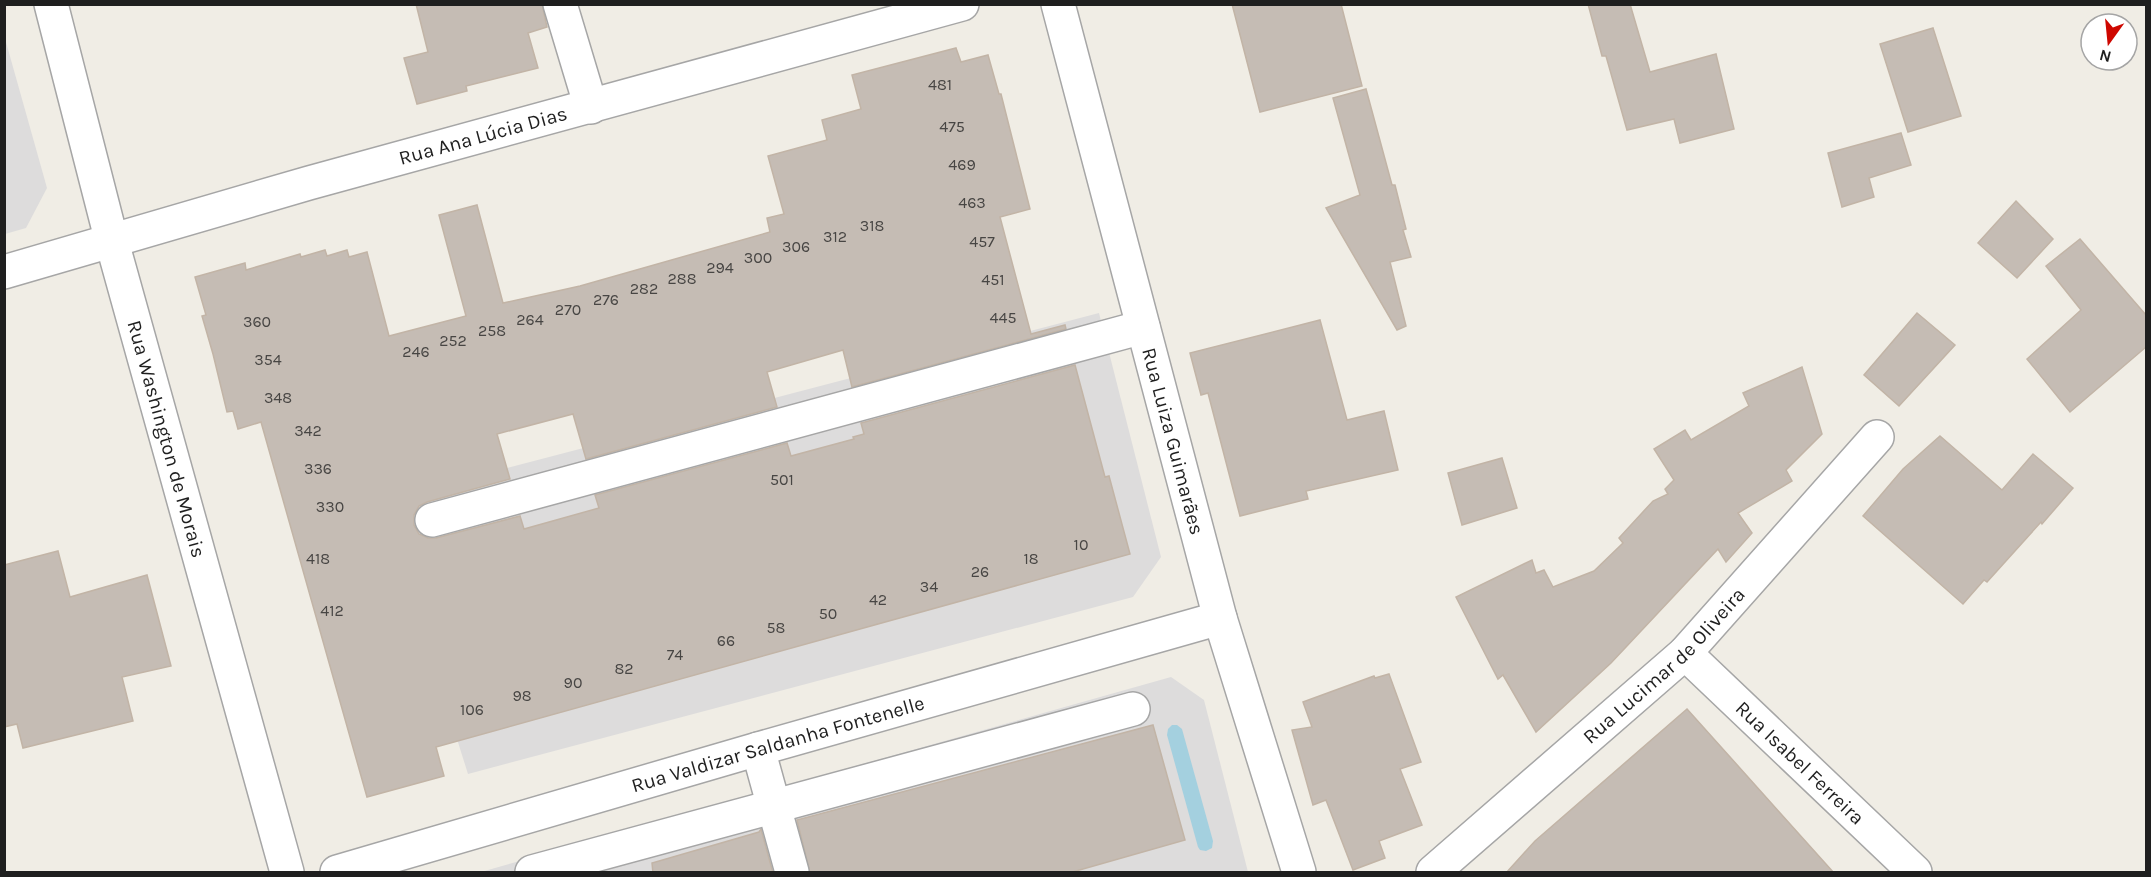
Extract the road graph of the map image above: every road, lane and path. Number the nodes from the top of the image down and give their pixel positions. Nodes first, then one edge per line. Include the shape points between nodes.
1 (51, 4) edge
2 (560, 4) edge
3 (962, 4) edge
4 (1058, 4) edge
5 (591, 107) junction
6 (112, 242) junction
7 (4, 272) edge
8 (1143, 327) junction
9 (1876, 437) dead end
10 (432, 520) dead end
11 (1220, 618) junction
12 (1685, 653) junction
13 (1133, 709) dead end
14 (758, 749) junction
15 (774, 806) junction
16 (287, 873) edge
17 (337, 873) edge
18 (532, 873) edge
19 (792, 873) edge
20 (1299, 873) edge
21 (1433, 873) edge
22 (1914, 873) edge

1 - 6 street, Rua Washington de Morais
2 - 5 street
3 - 5 street, Rua Ana Lúcia Dias
4 - 8 street, Rua Luiza Guimarães
5 - 6 street, Rua Ana Lúcia Dias via 309,183
6 - 7 street, Rua Ana Lúcia Dias
6 - 16 street, Rua Washington de Morais
8 - 10 street
8 - 11 street, Rua Luiza Guimarães
9 - 12 street, Rua Lucimar de Oliveira
11 - 14 street, Rua Valdizar Saldanha Fontenelle
11 - 20 street, Rua Luiza Guimarães
12 - 21 street, Rua Lucimar de Oliveira
12 - 22 street, Rua Isabel Ferreira
13 - 15 street
14 - 15 street
14 - 17 street, Rua Valdizar Saldanha Fontenelle
15 - 18 street
15 - 19 street

